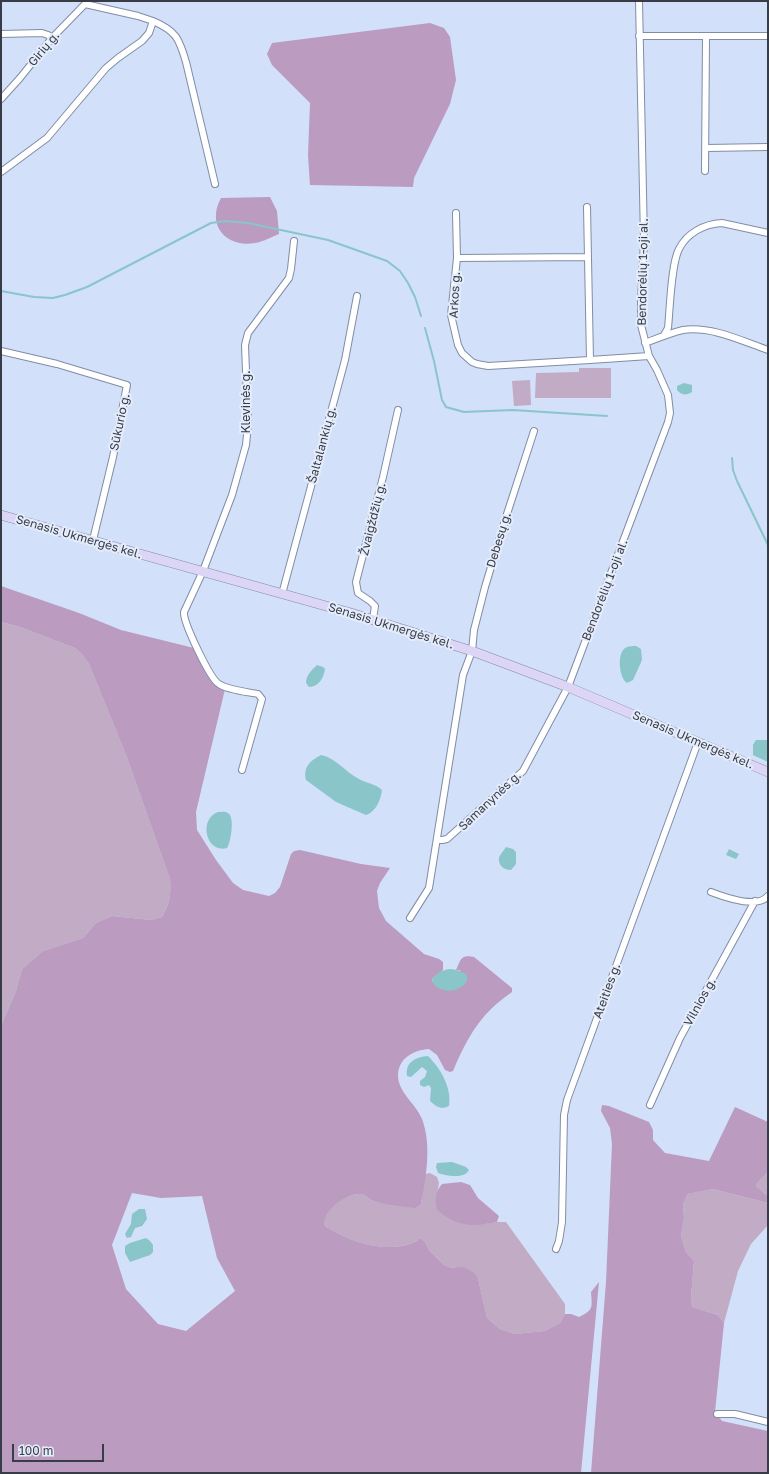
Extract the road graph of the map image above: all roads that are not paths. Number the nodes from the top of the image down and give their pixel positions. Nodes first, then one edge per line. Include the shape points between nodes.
1 (639, 1) edge
2 (87, 2) edge
3 (153, 22) junction
4 (1, 34) edge
5 (639, 36) junction
6 (768, 36) edge
7 (706, 37) junction
8 (52, 38) junction
9 (1, 99) edge
10 (768, 147) edge
11 (706, 148) junction
12 (705, 171) dead end
13 (1, 172) edge
14 (215, 184) dead end
15 (587, 206) dead end
16 (456, 213) dead end
17 (768, 233) edge
18 (294, 241) dead end
19 (588, 257) junction
20 (457, 258) junction
21 (357, 296) dead end
22 (664, 335) junction
23 (645, 343) junction
24 (768, 350) edge
25 (1, 351) edge
26 (649, 356) junction
27 (590, 360) junction
28 (398, 410) dead end
29 (534, 431) dead end
30 (1, 515) edge
31 (93, 540) junction
32 (203, 571) junction
33 (282, 594) junction
34 (372, 619) junction
35 (472, 651) junction
36 (568, 687) junction
37 (698, 742) junction
38 (242, 770) dead end
39 (768, 772) edge
40 (437, 840) junction
41 (710, 892) dead end
42 (768, 896) edge
43 (755, 901) junction
44 (410, 918) dead end
45 (650, 1105) dead end
46 (556, 1249) dead end
47 (717, 1414) dead end
48 (768, 1422) edge

1 - 5 street, Bendorėlių 1-oji al.
2 - 3 street
2 - 8 street, Girių g.
3 - 13 street via 149,33 142,41 106,68 47,138
3 - 14 street via 167,27 181,44
4 - 8 street via 42,33
5 - 7 street
5 - 23 street, Bendorėlių 1-oji al. via 644,240 641,318
6 - 7 street
7 - 11 street
8 - 9 street, Girių g.
10 - 11 street
11 - 12 street
15 - 19 street
16 - 20 street
17 - 22 street via 722,223 704,226 683,242 675,261 668,328
18 - 32 street, Klevinės g. via 289,278 246,338 246,445 232,495
19 - 20 street, Arkos g.
19 - 27 street
20 - 27 street, Arkos g. via 451,315 458,345 466,358 488,366
21 - 33 street, Šaltalankių g. via 345,360
22 - 23 street
22 - 24 street via 685,330 720,333
23 - 26 street, Bendorėlių 1-oji al.
25 - 31 street, Sūkurio g. via 57,364 127,385
26 - 27 street, Arkos g.
26 - 36 street, Bendorėlių 1-oji al. via 668,395 668,422
28 - 34 street, Žvaigždžių g. via 356,582 358,593 375,606
29 - 35 street, Debesų g. via 485,587 474,630
30 - 31 main road, Senasis Ukmergės kel.
31 - 32 main road, Senasis Ukmergės kel.
32 - 33 main road, Senasis Ukmergės kel.
32 - 38 street, Klevinės g. via 184,612 193,639 218,684 258,694 262,699
33 - 34 main road, Senasis Ukmergės kel.
34 - 35 main road, Senasis Ukmergės kel.
35 - 36 main road, Senasis Ukmergės kel.
35 - 40 street, Samanynės g. via 463,675
36 - 37 main road, Senasis Ukmergės kel.
36 - 40 street, Samanynės g. via 523,771 448,839
37 - 39 main road, Senasis Ukmergės kel.
37 - 46 street, Ateities g. via 567,1100 564,1115 562,1222
40 - 44 street, Samanynės g. via 429,888
41 - 43 street via 746,902
42 - 43 street
43 - 45 street, Vilnios g. via 680,1038
47 - 48 street via 735,1414

